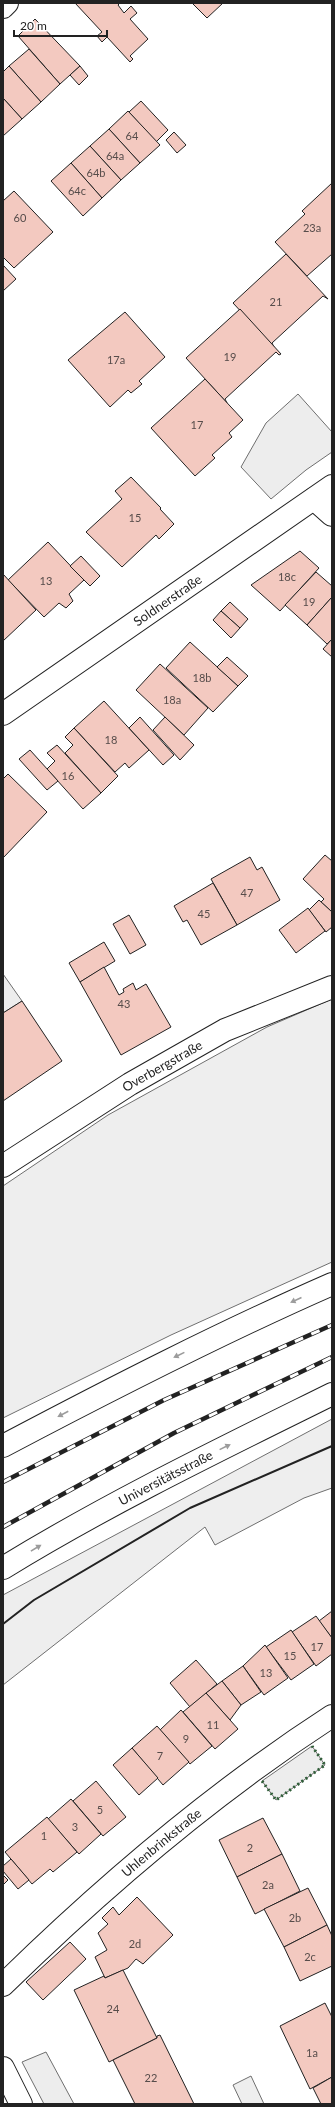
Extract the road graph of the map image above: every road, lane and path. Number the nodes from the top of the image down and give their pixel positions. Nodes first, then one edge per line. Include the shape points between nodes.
1 (7, 3) edge
2 (3, 7) edge
3 (332, 486) edge
4 (314, 499) junction
5 (332, 515) edge
6 (3, 714) edge
7 (332, 987) edge
8 (3, 1166) edge
9 (332, 1284) edge
10 (332, 1394) edge
11 (3, 1446) edge
12 (3, 1568) edge
13 (332, 1716) edge
14 (3, 1985) edge
15 (3, 2068) edge
16 (21, 2104) edge

1 - 2 main road
3 - 4 main road, Soldnerstraße
4 - 5 main road
4 - 6 main road, Soldnerstraße
7 - 8 main road, Overbergstraße via 225,1030 130,1084
9 -> 11 main road via 249,1321 121,1384
12 -> 10 main road, Universitätsstraße via 48,1540 165,1477
13 - 14 main road, Uhlenbrinkstraße via 250,1773 150,1850
15 - 16 main road

